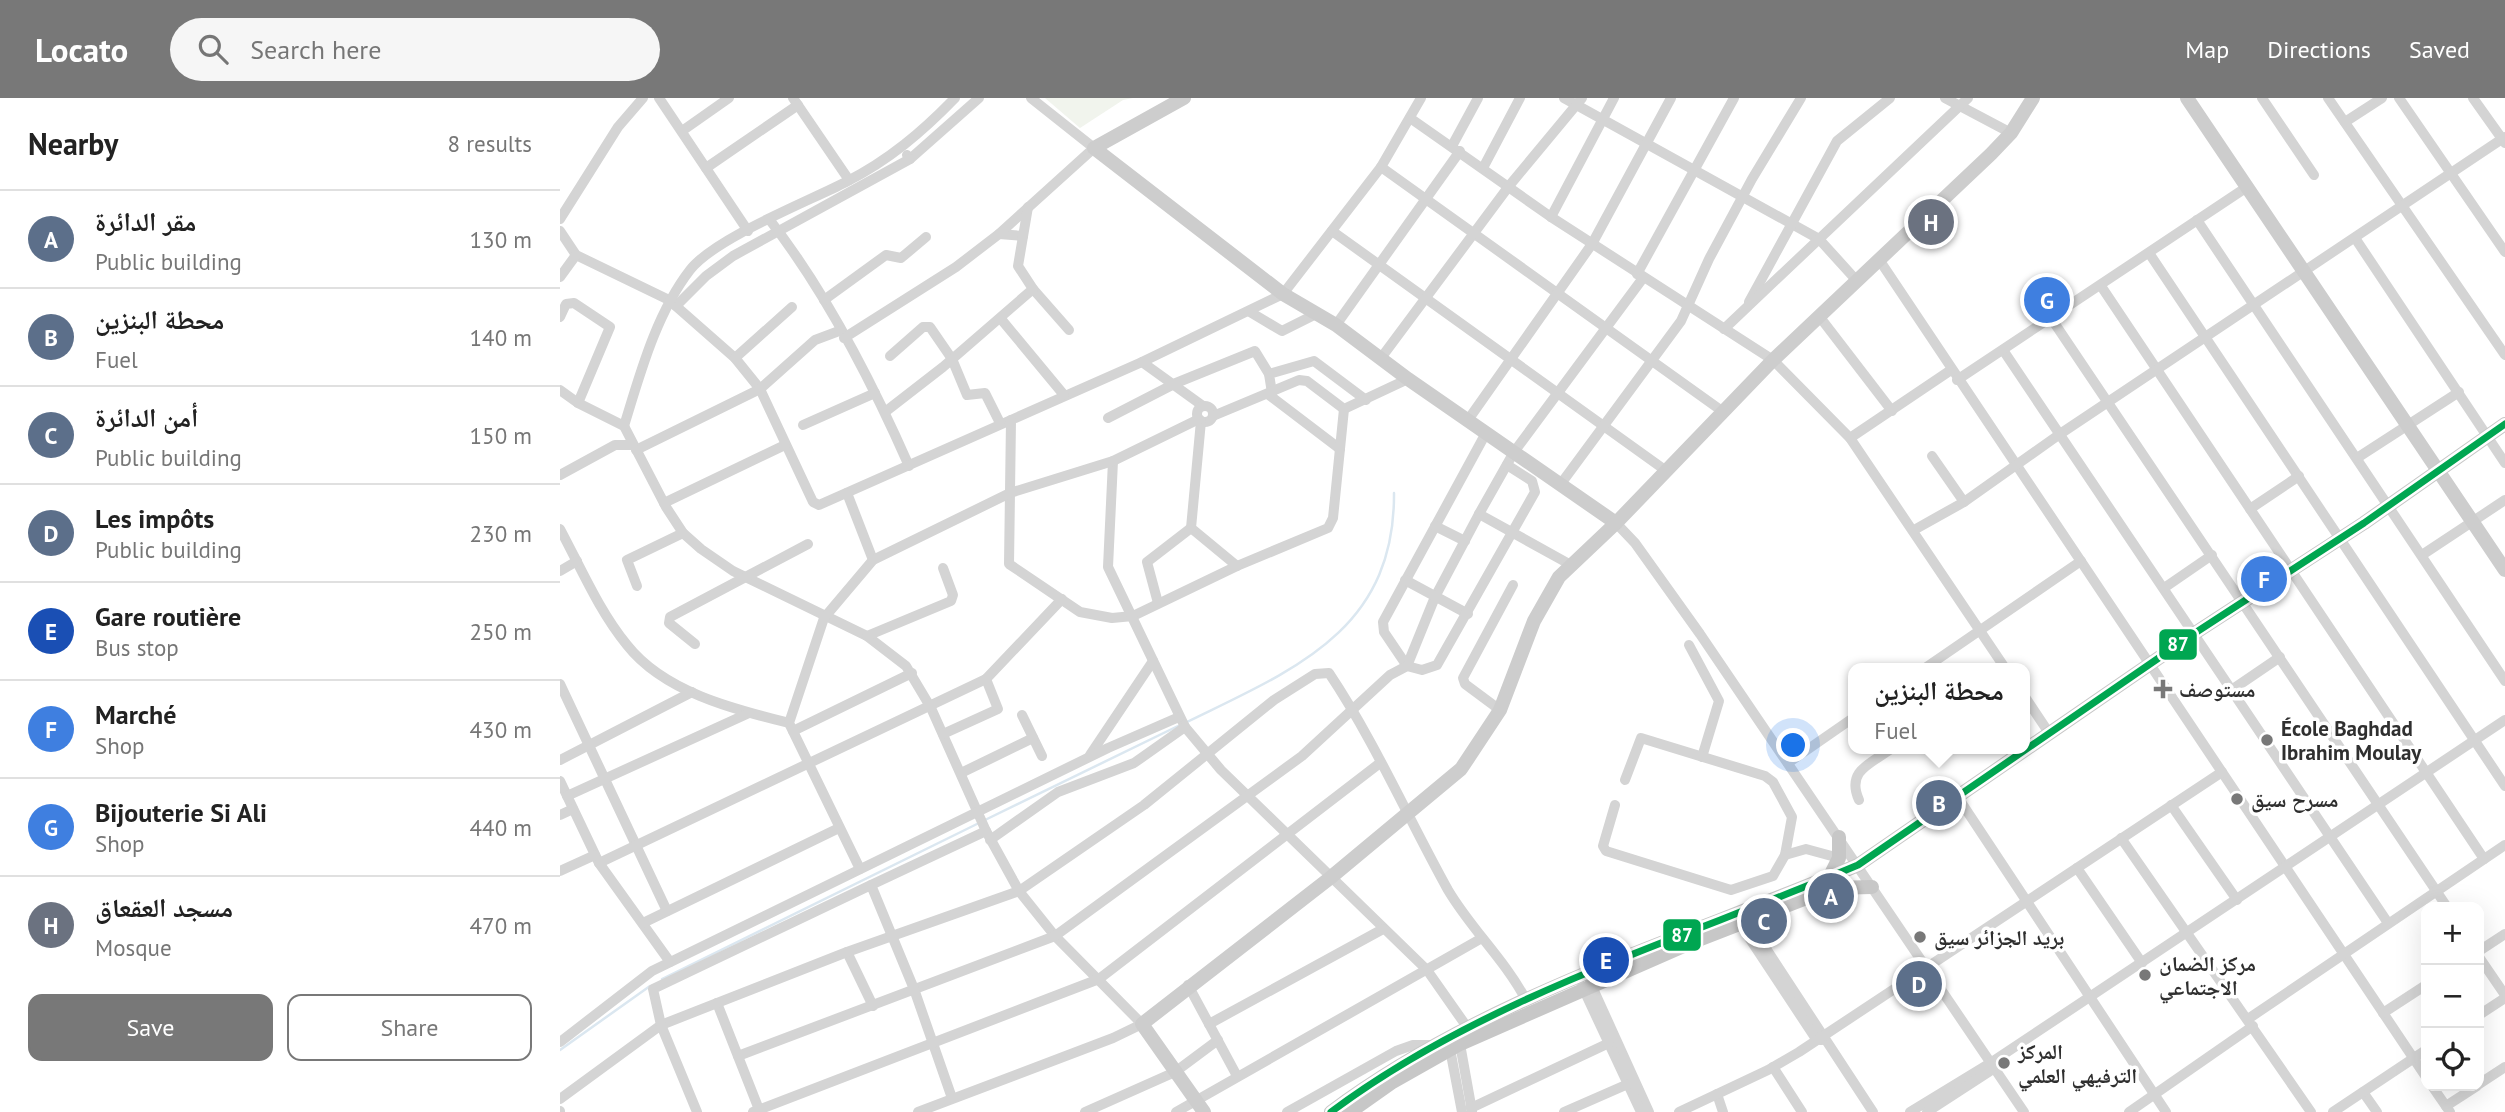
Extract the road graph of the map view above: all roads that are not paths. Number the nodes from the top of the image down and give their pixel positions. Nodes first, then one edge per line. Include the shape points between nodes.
1 (643, 98) edge
2 (659, 98) edge
3 (729, 98) edge
4 (955, 98) edge
5 (979, 98) edge
6 (1031, 98) edge
7 (1184, 98) edge
8 (1478, 98) edge
9 (1520, 98) edge
10 (1564, 98) edge
11 (1614, 98) edge
12 (1671, 98) edge
13 (1734, 98) edge
14 (1801, 98) edge
15 (1890, 98) edge
16 (1945, 98) edge
17 (2033, 98) edge
18 (2187, 98) edge
19 (2262, 98) edge
20 (2328, 98) edge
21 (2382, 98) edge
22 (2399, 98) edge
23 (2473, 98) edge
24 (1414, 100) edge
25 (1579, 101) edge
26 (796, 102) edge
27 (1965, 103) edge
28 (1410, 118) junction
29 (1602, 119) junction
30 (2345, 122) junction
31 (682, 131) junction
32 (2011, 133) junction
33 (2504, 140) edge
34 (1646, 142) junction
35 (1094, 148) junction
36 (902, 149) junction
37 (1456, 149) junction
38 (910, 159) junction
39 (1381, 167) junction
40 (706, 168) junction
41 (1483, 168) junction
42 (1694, 169) junction
43 (2452, 174) junction
44 (2314, 175) dead end
45 (849, 180) junction
46 (1509, 186) junction
47 (2247, 187) junction
48 (1743, 197) junction
49 (1426, 200) junction
50 (2403, 205) junction
51 (1028, 207) junction
52 (1551, 217) junction
53 (560, 219) edge
54 (769, 219) junction
55 (2197, 220) junction
56 (1791, 223) junction
57 (777, 229) junction
58 (560, 231) edge
59 (748, 231) junction
60 (1332, 231) junction
61 (999, 233) junction
62 (1473, 233) junction
63 (1023, 236) junction
64 (926, 237) dead end
65 (2355, 237) junction
66 (1819, 239) junction
67 (1592, 244) junction
68 (2505, 252) edge
69 (2149, 253) junction
70 (576, 255) junction
71 (1880, 261) junction
72 (1378, 263) junction
73 (2304, 272) junction
74 (1640, 276) junction
75 (560, 277) edge
76 (1857, 281) junction
77 (2101, 286) junction
78 (1033, 289) junction
79 (1283, 294) junction
80 (1558, 294) junction
81 (1425, 299) junction
82 (824, 300) junction
83 (672, 303) junction
84 (1686, 304) junction
85 (2253, 305) junction
86 (792, 307) dead end
87 (1745, 310) junction
88 (1250, 312) junction
89 (1316, 314) junction
90 (1819, 316) junction
91 (560, 317) edge
92 (2051, 318) junction
93 (1001, 319) junction
94 (1336, 325) junction
95 (1605, 328) junction
96 (1724, 329) junction
97 (1069, 330) dead end
98 (841, 334) junction
99 (2205, 337) junction
100 (2003, 350) junction
101 (2505, 355) edge
102 (890, 356) dead end
103 (1511, 357) junction
104 (735, 358) junction
105 (1381, 358) junction
106 (953, 359) junction
107 (1773, 360) junction
108 (1142, 362) junction
109 (1653, 362) junction
110 (2158, 368) junction
111 (1951, 370) junction
112 (1269, 374) junction
113 (1408, 379) junction
114 (1958, 380) junction
115 (1176, 383) junction
116 (760, 389) junction
117 (560, 390) edge
118 (1557, 391) junction
119 (2459, 392) junction
120 (875, 393) junction
121 (1270, 394) junction
122 (1064, 396) junction
123 (1366, 400) junction
124 (2109, 401) junction
125 (578, 402) junction
126 (1203, 406) junction
127 (1344, 409) junction
128 (1722, 411) junction
129 (1892, 411) junction
130 (885, 412) junction
131 (1213, 416) junction
132 (1108, 418) dead end
133 (1200, 420) junction
134 (1468, 420) junction
135 (1011, 421) junction
136 (1000, 423) junction
137 (2505, 424) edge
138 (803, 425) dead end
139 (1604, 425) junction
140 (2407, 426) junction
141 (625, 429) junction
142 (1486, 433) junction
143 (2060, 433) junction
144 (2487, 436) junction
145 (1850, 438) junction
146 (615, 445) junction
147 (785, 445) junction
148 (634, 448) junction
149 (1339, 449) junction
150 (1932, 456) dead end
151 (2357, 458) junction
152 (1511, 459) junction
153 (1113, 461) junction
154 (2505, 463) edge
155 (909, 466) junction
156 (2017, 466) junction
157 (1665, 470) junction
158 (2438, 471) junction
159 (560, 475) edge
160 (2299, 476) junction
161 (1560, 485) junction
162 (847, 493) junction
163 (1010, 493) junction
164 (2505, 500) edge
165 (1964, 502) junction
166 (664, 503) junction
167 (2389, 504) junction
168 (2250, 509) junction
169 (1479, 514) junction
170 (2472, 522) junction
171 (1616, 523) junction
172 (1435, 526) junction
173 (1192, 528) junction
174 (560, 529) edge
175 (1914, 530) junction
176 (1512, 531) junction
177 (683, 533) junction
178 (2341, 539) junction
179 (1465, 541) junction
180 (808, 544) dead end
181 (2212, 555) junction
182 (2422, 555) junction
183 (873, 560) junction
184 (2081, 561) junction
185 (574, 563) junction
186 (560, 564) edge
187 (1571, 565) junction
188 (1237, 566) junction
189 (943, 568) dead end
190 (2505, 570) edge
191 (560, 571) edge
192 (2292, 572) junction
193 (743, 576) junction
194 (1405, 580) junction
195 (1513, 585) dead end
196 (637, 586) dead end
197 (2164, 588) junction
198 (1435, 597) junction
199 (1062, 599) junction
200 (1158, 603) junction
201 (2244, 603) junction
202 (1468, 614) junction
203 (1133, 616) junction
204 (824, 618) junction
205 (1979, 630) junction
206 (2195, 633) junction
207 (867, 636) junction
208 (695, 643) dead end
209 (1689, 645) dead end
210 (2280, 657) junction
211 (1153, 661) junction
212 (1932, 663) edge
213 (2002, 663) edge
214 (1407, 666) junction
215 (2151, 666) junction
216 (912, 673) junction
217 (986, 679) junction
218 (2505, 681) edge
219 (560, 684) edge
220 (2233, 689) junction
221 (692, 692) junction
222 (2030, 704) edge
223 (930, 708) junction
224 (1353, 708) junction
225 (1500, 710) junction
226 (749, 713) junction
227 (1021, 715) dead end
228 (1179, 717) junction
229 (2505, 720) edge
230 (1848, 721) edge
231 (791, 727) junction
232 (1185, 727) junction
233 (2049, 733) junction
234 (943, 734) junction
235 (1032, 738) junction
236 (2475, 741) junction
237 (2030, 746) edge
238 (589, 747) junction
239 (1205, 754) junction
240 (1884, 754) edge
241 (2018, 754) edge
242 (1042, 756) dead end
243 (1702, 757) junction
244 (1088, 758) junction
245 (560, 760) edge
246 (1380, 763) junction
247 (1788, 763) junction
248 (808, 764) junction
249 (2222, 772) junction
250 (2427, 772) junction
251 (961, 773) junction
252 (605, 779) junction
253 (1625, 780) dead end
254 (560, 781) edge
255 (2505, 786) edge
256 (567, 796) junction
257 (1957, 796) junction
258 (1248, 798) junction
259 (1859, 800) dead end
260 (2380, 804) junction
261 (1615, 805) dead end
262 (2172, 805) junction
263 (573, 809) junction
264 (1409, 811) junction
265 (979, 813) junction
266 (560, 815) edge
267 (839, 828) junction
268 (1790, 832) junction
269 (988, 836) junction
270 (1287, 836) junction
271 (1839, 837) junction
272 (2330, 837) junction
273 (2121, 838) junction
274 (635, 844) junction
275 (2505, 845) edge
276 (1806, 849) junction
277 (1785, 855) junction
278 (1839, 858) junction
279 (597, 859) junction
280 (2484, 859) junction
281 (1858, 864) junction
282 (2286, 867) junction
283 (2077, 868) junction
284 (860, 869) junction
285 (560, 871) edge
286 (1330, 878) junction
287 (1830, 883) junction
288 (871, 885) junction
289 (1872, 887) junction
290 (2436, 890) junction
291 (1019, 891) junction
292 (2236, 900) junction
293 (2026, 901) junction
294 (2444, 902) edge
295 (667, 911) junction
296 (1744, 922) junction
297 (643, 923) junction
298 (2388, 923) junction
299 (1384, 929) junction
300 (2186, 933) junction
301 (2505, 934) edge
302 (892, 935) junction
303 (1055, 936) junction
304 (1482, 938) junction
305 (2484, 948) edge
306 (847, 952) junction
307 (2343, 954) junction
308 (670, 962) junction
309 (2142, 963) junction
310 (2484, 964) edge
311 (1927, 968) junction
312 (1427, 970) junction
313 (1099, 979) junction
314 (1585, 982) junction
315 (1188, 985) junction
316 (2421, 988) edge
317 (914, 989) junction
318 (2505, 996) edge
319 (2090, 998) junction
320 (1526, 1000) junction
321 (717, 1003) junction
322 (873, 1006) junction
323 (2484, 1011) edge
324 (2383, 1013) junction
325 (2250, 1023) junction
326 (1142, 1024) junction
327 (1209, 1024) junction
328 (661, 1025) junction
329 (1466, 1027) junction
330 (1822, 1039) junction
331 (1218, 1040) junction
332 (560, 1042) edge
333 (933, 1043) junction
334 (1609, 1044) junction
335 (1434, 1045) junction
336 (1455, 1046) junction
337 (2421, 1053) edge
338 (738, 1056) junction
339 (2413, 1058) junction
340 (1992, 1062) junction
341 (1773, 1067) junction
342 (2505, 1067) edge
343 (2421, 1070) edge
344 (1175, 1072) junction
345 (1237, 1076) junction
346 (2484, 1081) edge
347 (1628, 1084) junction
348 (2363, 1091) junction
349 (2435, 1091) edge
350 (2470, 1091) edge
351 (1717, 1094) junction
352 (2155, 1095) junction
353 (560, 1100) edge
354 (1114, 1100) junction
355 (948, 1104) edge
356 (1200, 1107) edge
357 (2448, 1109) edge
358 (2019, 1110) edge
359 (757, 1111) edge
360 (1468, 1111) edge
361 (697, 1112) edge
362 (918, 1112) edge
363 (1085, 1112) edge
364 (1119, 1112) edge
365 (1176, 1112) edge
366 (1287, 1112) edge
367 (1331, 1112) edge
368 (1350, 1112) edge
369 (1564, 1112) edge
370 (1641, 1112) edge
371 (1649, 1112) edge
372 (1679, 1112) edge
373 (1723, 1112) edge
374 (1801, 1112) edge
375 (1872, 1112) edge
376 (1910, 1112) edge
377 (1927, 1112) edge
378 (2129, 1112) edge
379 (2166, 1112) edge
380 (2311, 1112) edge
381 (2333, 1112) edge
382 (2377, 1112) edge

1 - 53 street via 618,127
2 - 31 street
3 - 31 street
4 - 36 street
5 - 38 street
6 - 35 street
7 - 35 street
8 - 37 street
9 - 41 street
10 - 25 street
11 - 29 street
12 - 34 street
13 - 42 street
14 - 48 street
15 - 56 street via 1841,135
16 - 27 street
17 - 32 street
18 - 47 street
19 - 44 street
20 - 30 street
21 - 30 street
22 - 43 street
23 - 33 street
24 - 28 street
25 - 29 street
25 - 46 street
26 - 40 street
26 - 45 street
27 - 32 street
27 - 66 street
28 - 37 street
28 - 39 street
29 - 34 street
29 - 52 street
30 - 50 street
31 - 40 street
32 - 71 street
33 - 43 street
34 - 42 street
34 - 67 street
35 - 51 street
35 - 79 street
36 - 38 street
36 - 45 street
37 - 41 street
37 - 49 street
38 - 57 street
39 - 49 street
39 - 60 street
40 - 59 street
41 - 46 street
42 - 48 street
42 - 74 street
43 - 50 street
43 - 68 street
45 - 54 street
46 - 52 street
46 - 62 street
47 - 55 street
47 - 73 street
48 - 56 street
48 - 84 street
49 - 62 street
49 - 72 street
50 - 65 street
50 - 101 street
51 - 61 street
51 - 63 street
52 - 67 street
54 - 57 street
54 - 59 street
55 - 69 street
55 - 85 street
56 - 66 street
56 - 87 street
57 - 82 street
57 - 83 street
58 - 70 street
59 - 83 street via 700,260
60 - 72 street
60 - 79 street
61 - 63 street
61 - 98 street via 956,267
62 - 80 street
62 - 81 street
63 - 78 street via 1018,267
64 - 82 street via 901,258 886,255
65 - 73 street
65 - 119 street
66 - 76 street
66 - 87 street
67 - 74 street
67 - 80 street
69 - 77 street
69 - 99 street
70 - 75 street
70 - 83 street
71 - 76 street
71 - 111 street
72 - 81 street
72 - 94 street
73 - 85 street
73 - 140 street
74 - 84 street
74 - 95 street
76 - 90 street
77 - 92 street
77 - 110 street
78 - 93 street
78 - 97 street
79 - 88 street
79 - 89 street
80 - 95 street
80 - 103 street
81 - 103 street
81 - 105 street
82 - 98 street
83 - 104 street
83 - 141 street
84 - 96 street
84 - 109 street via 1681,321
85 - 99 street
85 - 151 street
86 - 104 street
87 - 96 street
88 - 89 street via 1282,331
88 - 108 street
89 - 94 street
90 - 107 street
90 - 129 street
91 - 125 street via 566,304 574,303 610,327
92 - 100 street
92 - 124 street
93 - 106 street
93 - 122 street
94 - 105 street
95 - 109 street
95 - 118 street
96 - 107 street
98 - 116 street via 815,340
98 - 120 street
99 - 110 street
99 - 160 street
100 - 114 street
100 - 143 street
102 - 106 street via 928,325
103 - 118 street
103 - 134 street
104 - 116 street
105 - 113 street
106 - 130 street
106 - 136 street via 967,395 985,393
107 - 128 street
107 - 145 street
108 - 115 street
108 - 122 street
109 - 128 street
109 - 139 street
110 - 124 street
110 - 168 street
111 - 114 street
111 - 129 street
112 - 115 street via 1255,351
112 - 121 street
112 - 123 street via 1314,361
113 - 123 street
113 - 134 street
114 - 156 street
115 - 126 street
115 - 132 street
116 - 147 street
116 - 148 street
117 - 125 street
118 - 139 street
118 - 152 street
119 - 140 street
119 - 144 street
120 - 130 street
120 - 138 street
121 - 127 street via 1304,380
121 - 131 street
121 - 149 street
122 - 135 street
123 - 127 street
124 - 143 street
124 - 181 street
125 - 141 street
126 - 131 street via 1210,407
126 - 133 street via 1198,412
127 - 149 street
128 - 157 street
129 - 145 street
130 - 155 street
131 - 133 street via 1209,422
133 - 153 street
133 - 173 street
134 - 142 street
135 - 136 street
135 - 163 street
136 - 155 street
137 - 144 main road
139 - 157 street
139 - 161 street
140 - 151 street
140 - 158 street
141 - 146 street
141 - 148 street
142 - 152 street
142 - 172 street
143 - 156 street
143 - 197 street
144 - 154 street
144 - 158 main road
145 - 175 street
146 - 148 street
146 - 159 street
147 - 162 street via 815,504
147 - 166 street
148 - 166 street
149 - 188 street via 1328,528
150 - 165 street
151 - 167 street
152 - 161 street
152 - 169 street
152 - 176 street via 1535,488
153 - 163 street
153 - 203 street via 1106,558
155 - 162 street
156 - 165 street
156 - 184 street
157 - 171 street
158 - 167 main road
158 - 170 street
160 - 168 street
160 - 178 street
161 - 171 street
162 - 183 street
163 - 183 street
163 - 199 street via 1010,564
164 - 170 street
165 - 175 street
166 - 177 street
167 - 178 main road
167 - 182 street
168 - 192 street
169 - 176 street
169 - 179 street
170 - 182 street
170 - 190 street
171 - 187 street
171 - 247 street via 1651,565
172 - 179 street
172 - 194 street
173 - 188 street
173 - 200 street via 1147,562
174 - 185 street
175 - 205 street
176 - 187 street
176 - 202 street
177 - 193 street
177 - 196 street via 627,560
178 - 192 main road
178 - 236 street
179 - 198 street
180 - 193 street
181 - 197 street
181 - 201 street
182 - 218 street
183 - 204 street
184 - 205 street
184 - 215 street
185 - 186 street
185 - 191 street
185 - 221 street via 628,647 660,675
187 - 225 street via 1534,621
188 - 200 street
189 - 207 street via 951,601
192 - 201 main road
192 - 250 street
193 - 204 street
193 - 208 street via 668,619
194 - 198 street
194 - 214 street via 1383,627
195 - 225 street via 1463,678
197 - 206 street
198 - 202 street
198 - 214 street
199 - 203 street via 1087,614
199 - 217 street
200 - 203 street
201 - 206 main road
201 - 210 street
202 - 214 street via 1437,665 1422,670
203 - 211 street
204 - 207 street
204 - 231 street
205 - 212 street
205 - 213 street
206 - 215 main road
206 - 220 street
207 - 216 street
209 - 243 street via 1719,701
210 - 220 street
210 - 260 street
211 - 228 street
211 - 244 street
214 - 224 street
215 - 233 main road
215 - 249 street
216 - 223 street
216 - 231 street
217 - 223 street
217 - 234 street via 998,709
219 - 238 street
220 - 272 street
221 - 226 street
221 - 238 street
222 - 233 street
223 - 234 street
223 - 248 street
224 - 239 street via 1329,673 1315,674
224 - 246 street
224 - 258 street
225 - 264 street via 1461,769
226 - 231 street
226 - 252 street
227 - 235 street
228 - 232 street
228 - 244 street
229 - 236 street
230 - 247 street
231 - 248 street
232 - 239 street
232 - 269 street via 1134,763 1058,792
233 - 237 main road
234 - 251 street
235 - 242 street
235 - 251 street
236 - 250 street
236 - 255 street
238 - 245 street
238 - 252 street
239 - 258 street
239 - 291 street via 1144,805
240 - 259 street via 1856,775 1853,784
241 - 257 main road
243 - 253 street via 1641,738
243 - 268 street via 1771,781 1792,817
244 - 265 street
246 - 264 street
246 - 270 street
247 - 271 street
248 - 267 street
248 - 274 street
249 - 262 street
249 - 282 street
250 - 260 street
250 - 280 street
251 - 265 street
252 - 256 street
252 - 274 street
254 - 256 street
256 - 263 street
257 - 281 main road
257 - 293 street
258 - 270 street
258 - 303 street
260 - 272 street
260 - 290 street
261 - 277 street via 1605,851 1731,890 1773,876
262 - 273 street
262 - 292 street
263 - 266 street
263 - 279 street
264 - 286 street
264 - 304 street via 1449,891
265 - 269 street
265 - 284 street
267 - 284 street
267 - 295 street
268 - 276 street
268 - 277 street
269 - 288 street
269 - 291 street
270 - 286 street
270 - 313 street
271 - 278 main road
271 - 281 street
272 - 282 street
272 - 298 street
273 - 283 street
273 - 300 street
274 - 279 street
274 - 295 street
275 - 280 street
276 - 277 street
276 - 278 street
278 - 287 main road
279 - 285 street
279 - 297 street
280 - 290 street
281 - 287 main road
281 - 289 street
282 - 292 street
282 - 307 street
283 - 293 street
283 - 309 street
284 - 308 street
286 - 299 street
286 - 315 street
287 - 289 main road
287 - 296 main road
287 - 314 main road
288 - 302 street
288 - 328 street via 655,987
289 - 311 street
290 - 294 street
290 - 298 street
291 - 302 street
291 - 303 street
292 - 300 street
293 - 311 street
293 - 319 street
295 - 297 street
296 - 314 main road
296 - 330 street
297 - 308 street
298 - 307 street
299 - 312 street
299 - 327 street
300 - 309 street
300 - 325 street
301 - 305 street
302 - 306 street
302 - 317 street
303 - 313 street
303 - 317 street
304 - 312 street
304 - 320 street
306 - 321 street
306 - 322 street
307 - 324 street
307 - 325 street
308 - 332 street
309 - 319 street
310 - 318 street
311 - 330 street
311 - 340 street
312 - 329 street
312 - 345 street
313 - 326 street
313 - 333 street
314 - 320 main road
314 - 334 street
314 - 336 main road
314 - 371 street
315 - 326 street
315 - 327 street
316 - 324 street
317 - 322 street
317 - 333 street
318 - 323 street
319 - 340 street
319 - 352 street
320 - 329 main road
321 - 328 street
321 - 338 street
322 - 338 street
324 - 339 street
325 - 352 street
325 - 380 street
326 - 344 street
326 - 355 street
327 - 331 street
328 - 353 street
328 - 361 street
329 - 335 main road
330 - 341 street
330 - 375 street
331 - 344 street
331 - 345 street
333 - 355 street
333 - 359 street
334 - 347 street
334 - 360 street
335 - 366 street via 1396,1051
335 - 367 main road
336 - 360 street
336 - 368 main road
337 - 339 street
338 - 359 street
339 - 343 street
339 - 348 street
340 - 358 street
340 - 376 street
340 - 377 street via 1990,1071
341 - 351 street
341 - 374 street
342 - 346 street
344 - 354 street
344 - 356 street
345 - 356 street
347 - 369 street
347 - 370 street
348 - 381 street
348 - 382 street
349 - 357 street
350 - 357 street
351 - 372 street
351 - 373 street
352 - 378 street
352 - 379 street
354 - 363 street
354 - 364 street
355 - 362 street
356 - 365 street

